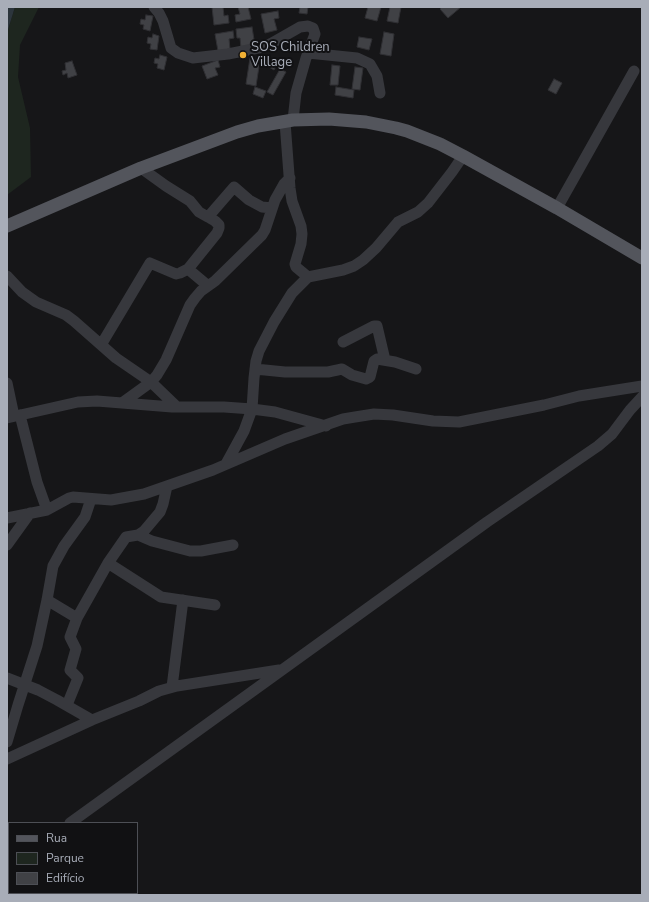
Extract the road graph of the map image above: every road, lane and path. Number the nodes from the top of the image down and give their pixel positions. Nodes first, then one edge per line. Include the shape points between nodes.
1 (154, 7) edge
2 (308, 53) junction
3 (634, 70) dead end
4 (380, 93) dead end
5 (289, 121) junction
6 (463, 156) junction
7 (141, 168) junction
8 (290, 178) junction
9 (272, 208) junction
10 (557, 208) junction
11 (208, 217) junction
12 (7, 226) edge
13 (642, 258) edge
14 (188, 269) junction
15 (7, 276) edge
16 (308, 277) junction
17 (207, 286) junction
18 (343, 342) dead end
19 (101, 345) junction
20 (385, 360) junction
21 (255, 369) junction
22 (416, 369) dead end
23 (151, 382) junction
24 (7, 383) edge
25 (642, 386) edge
26 (642, 397) edge
27 (122, 403) junction
28 (177, 407) junction
29 (252, 409) junction
30 (14, 416) edge
31 (326, 426) junction
32 (226, 464) junction
33 (167, 486) junction
34 (92, 499) junction
35 (46, 510) junction
36 (30, 513) junction
37 (7, 518) edge
38 (138, 535) junction
39 (7, 544) edge
40 (233, 545) dead end
41 (108, 563) junction
42 (48, 600) junction
43 (183, 600) junction
44 (215, 605) dead end
45 (77, 618) junction
46 (282, 669) junction
47 (7, 678) edge
48 (24, 686) junction
49 (172, 688) junction
50 (67, 705) junction
51 (92, 720) junction
52 (7, 742) edge
53 (7, 759) edge
54 (71, 822) edge

1 - 2 street via 163,21 171,48 193,58 263,47 300,27 308,26 313,28 315,34
2 - 4 street via 357,58 370,64 377,76
2 - 5 street
3 - 10 street
5 - 6 main road via 328,119 366,122 396,128 440,144
5 - 7 main road via 237,132
5 - 8 street
6 - 10 main road
6 - 16 street via 428,203 418,212 398,222 363,260 343,270
7 - 11 street via 190,200
7 - 12 main road
8 - 9 street via 279,192
8 - 16 street via 292,201 302,234 295,264
9 - 11 street via 262,207 249,200 234,187
9 - 17 street via 258,239
10 - 13 main road
11 - 14 street via 220,228
14 - 17 street
14 - 19 street via 176,274 150,263
15 - 19 street via 22,292 36,302 66,316
16 - 21 street via 283,306 259,351
17 - 23 street via 190,305 166,360
18 - 20 street via 377,326
19 - 23 street
20 - 21 street via 374,361 368,379 352,375 342,369 328,372 285,372
20 - 22 street
21 - 29 street
23 - 27 street
23 - 28 street
24 - 30 street
25 - 31 street via 579,396 459,422 374,414 343,419
26 - 46 street via 612,434 598,446
27 - 28 street
27 - 30 street via 82,402
28 - 29 street
29 - 31 street via 275,412
29 - 32 street via 244,431
30 - 35 street
31 - 32 street via 267,446
32 - 33 street
33 - 34 street via 123,498
33 - 38 street via 160,512
34 - 35 street via 69,498
34 - 42 street via 85,516 53,566
35 - 36 street
36 - 37 street
36 - 39 street
38 - 40 street via 190,551
38 - 41 street via 126,537
41 - 43 street via 161,597
41 - 45 street
42 - 45 street
42 - 48 street
43 - 44 street
43 - 49 street
45 - 50 street via 70,637 76,649 70,670 78,678
46 - 49 street
46 - 54 street
47 - 48 street
48 - 50 street
48 - 52 street
49 - 51 street via 159,691
50 - 51 street
51 - 53 street

